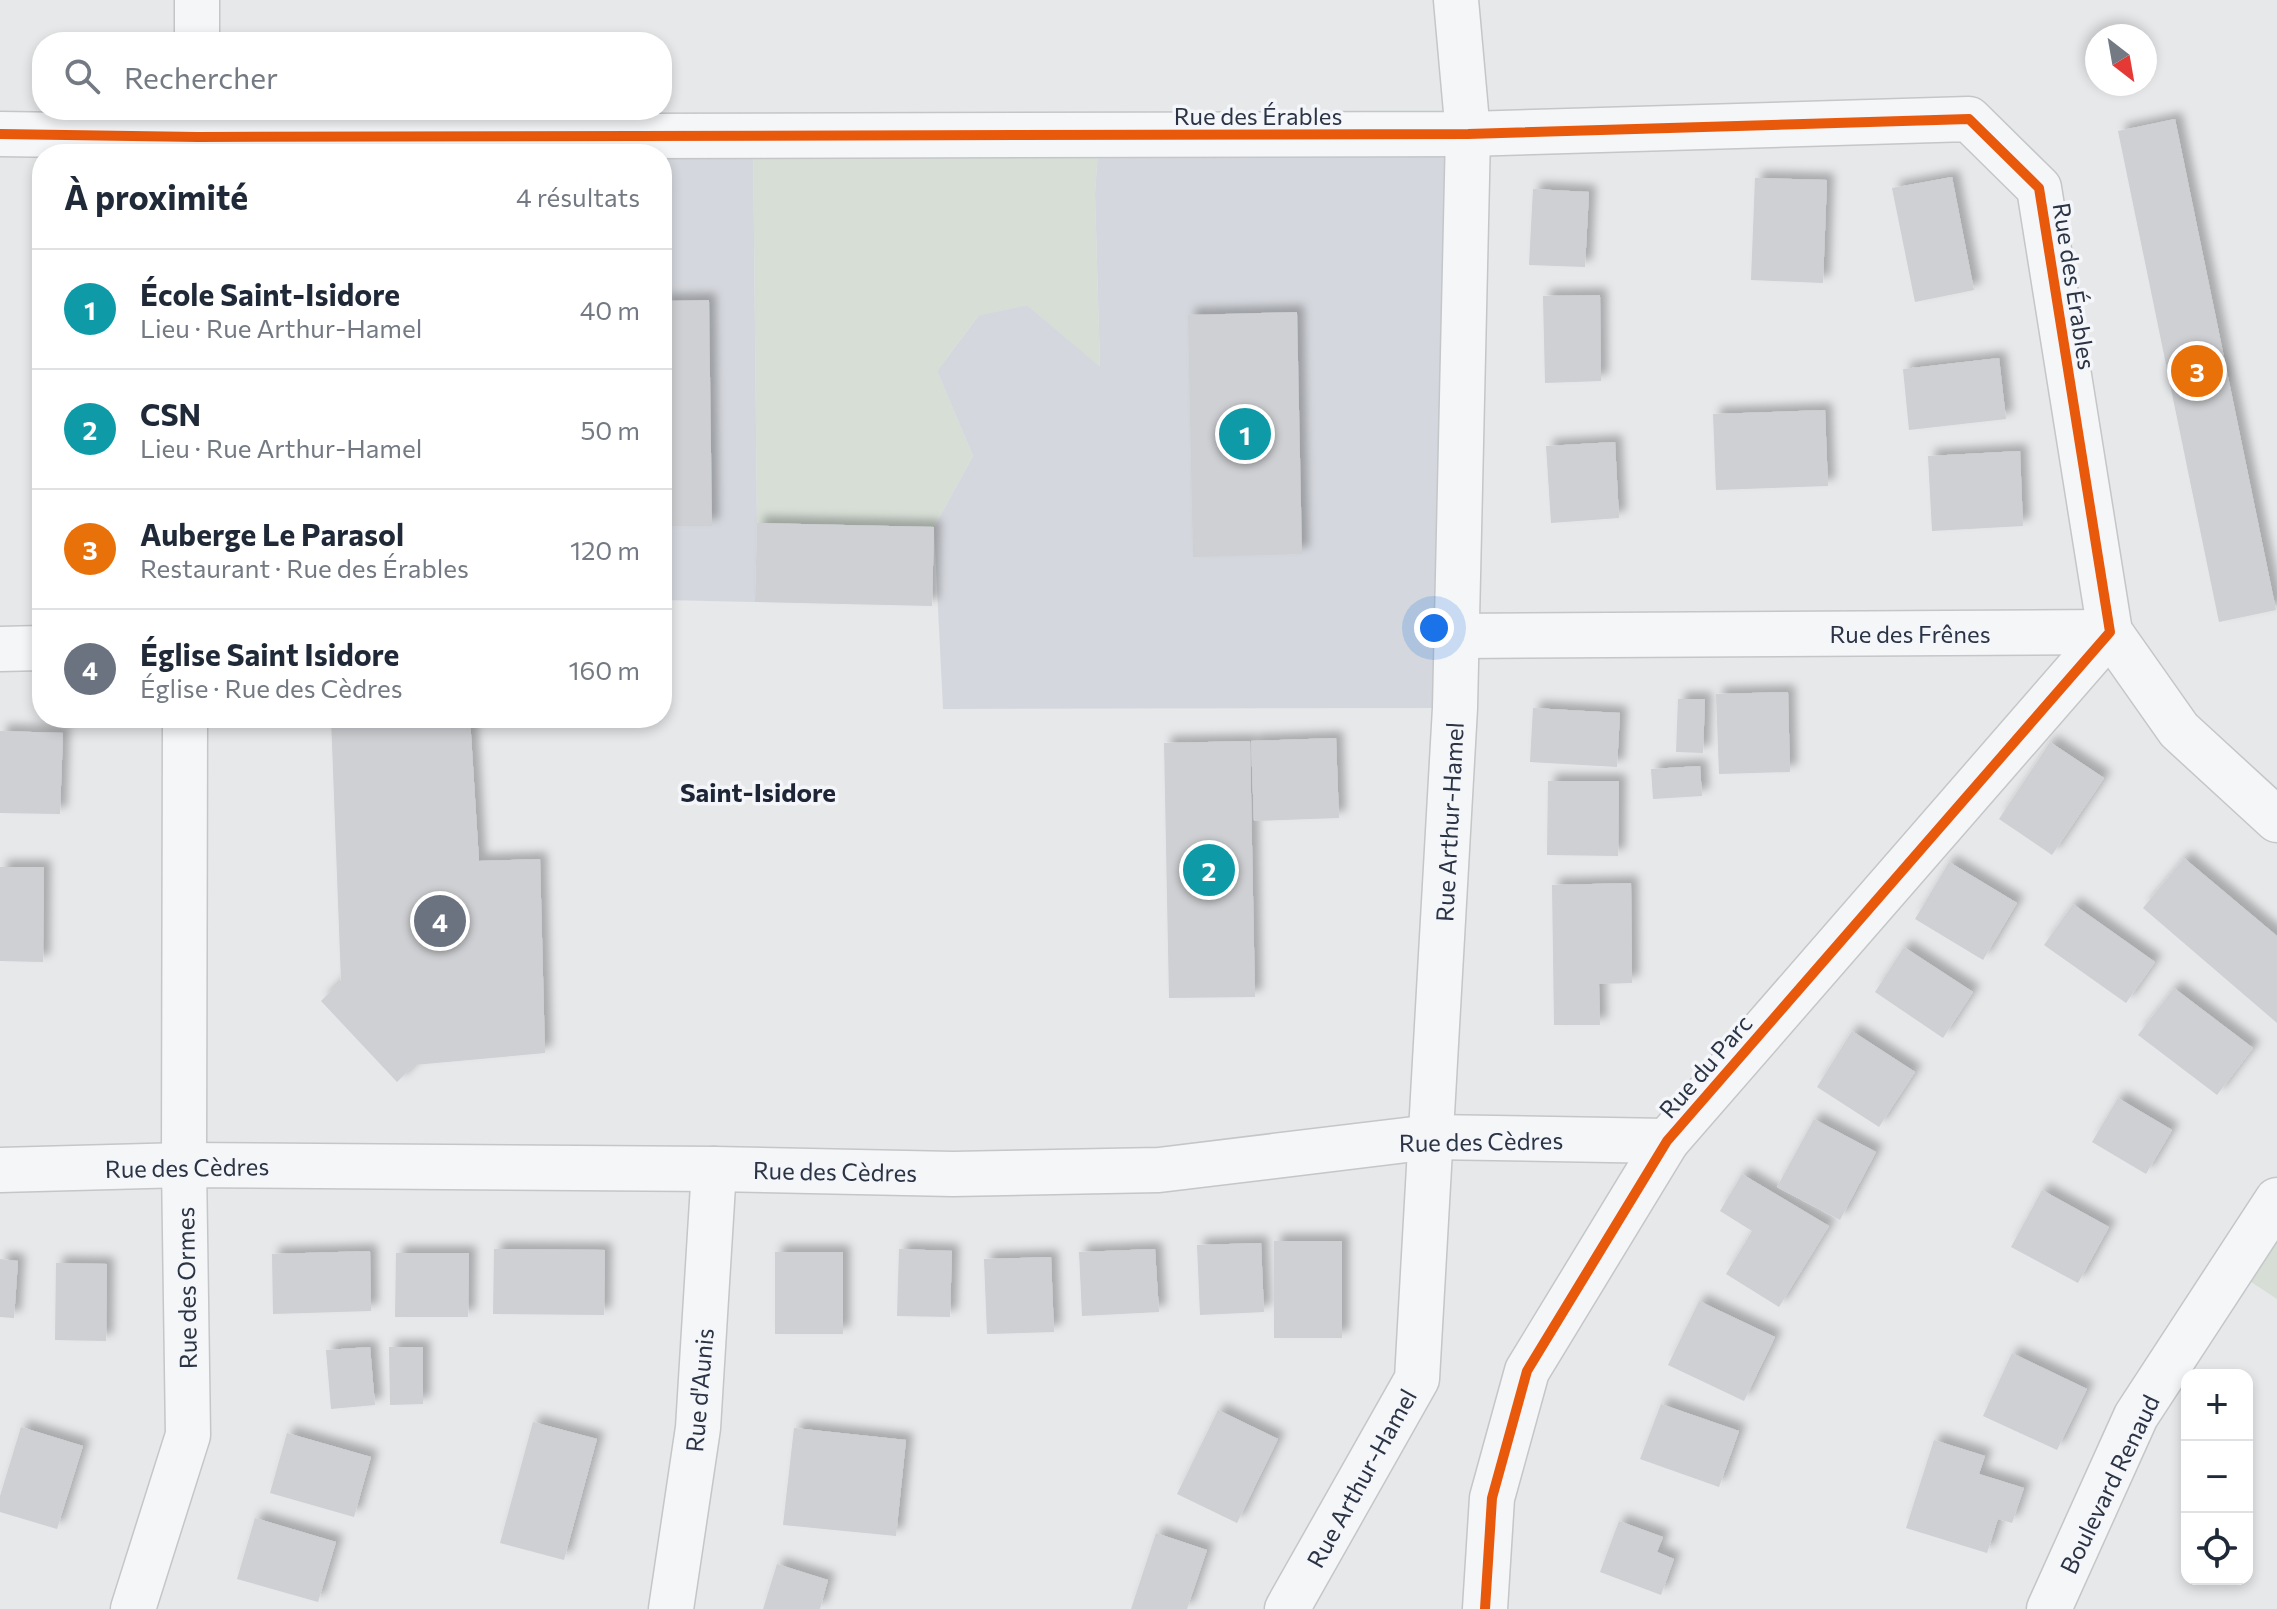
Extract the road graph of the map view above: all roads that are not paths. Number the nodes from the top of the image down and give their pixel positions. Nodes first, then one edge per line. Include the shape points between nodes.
1 (197, 0) edge
2 (1456, 0) edge
3 (197, 32) edge
4 (0, 134) edge
5 (198, 134) edge
6 (1468, 134) junction
7 (2110, 632) junction
8 (1456, 636) junction
9 (32, 648) edge
10 (0, 649) edge
11 (185, 728) edge
12 (2277, 820) edge
13 (1431, 1137) junction
14 (1667, 1141) junction
15 (184, 1165) junction
16 (714, 1169) junction
17 (0, 1170) edge
18 (2277, 1200) edge
19 (133, 1609) edge
20 (671, 1609) edge
21 (1287, 1609) edge
22 (1485, 1609) edge
23 (2049, 1609) edge

1 - 3 street
2 - 6 street, Rue Arthur-Hamel
4 - 5 street, Rue des Érables
5 - 6 street, Rue des Érables
6 - 7 street, Rue des Érables via 1969,119 2039,188
6 - 8 street, Rue Arthur-Hamel
7 - 8 street, Rue des Frênes
7 - 12 street via 2179,730
7 - 14 street, Rue du Parc
8 - 13 street, Rue Arthur-Hamel
9 - 10 street
11 - 15 street, Rue des Ormes
13 - 14 street, Rue des Cèdres
13 - 16 street, Rue des Cèdres via 1159,1170 953,1174
13 - 21 street, Rue Arthur-Hamel via 1417,1379
14 - 22 street, Rue du Parc via 1527,1371 1492,1498
15 - 16 street, Rue des Cèdres
15 - 17 street, Rue des Cèdres
15 - 19 street, Rue des Ormes via 188,1435
16 - 20 street, Rue d'Aunis via 698,1428
18 - 23 street, Boulevard Renaud via 2136,1416

